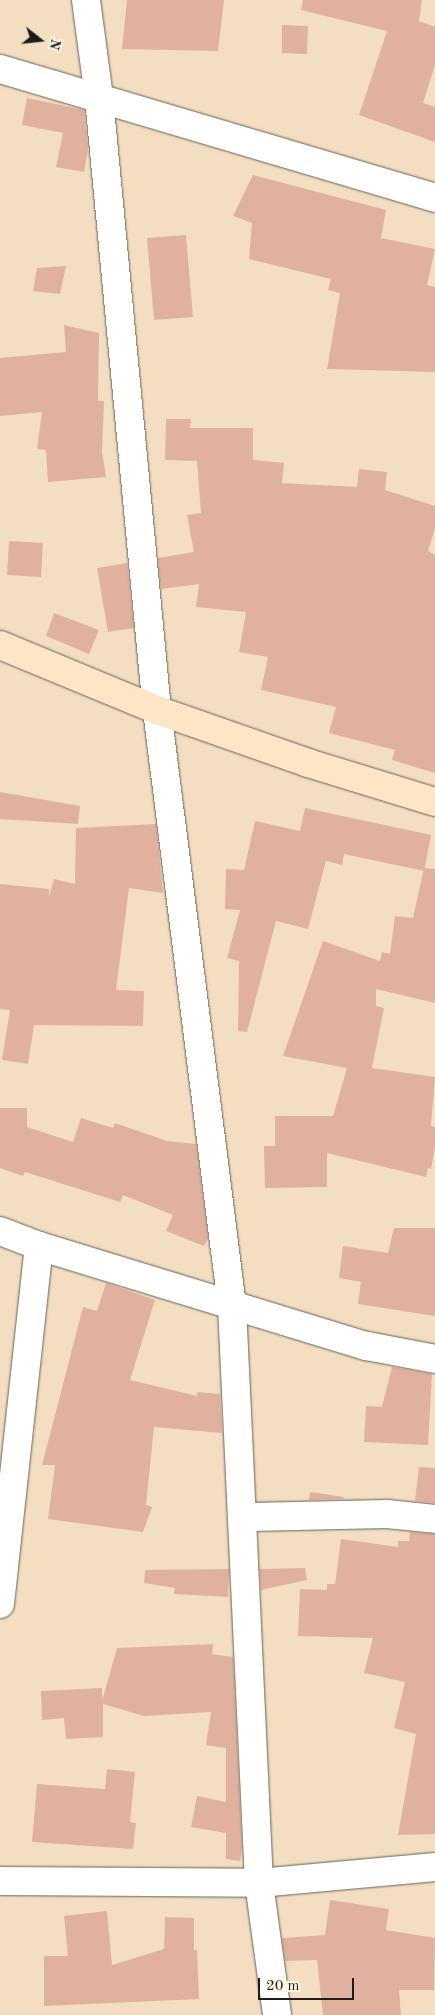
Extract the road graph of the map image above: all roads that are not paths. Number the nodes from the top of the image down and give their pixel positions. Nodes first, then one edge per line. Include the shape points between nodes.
1 (86, 0) edge
2 (0, 69) edge
3 (99, 98) junction
4 (435, 198) edge
5 (0, 645) edge
6 (158, 710) junction
7 (435, 802) edge
8 (0, 1231) edge
9 (39, 1246) junction
10 (232, 1306) junction
11 (435, 1359) edge
12 (435, 1519) edge
13 (242, 1520) junction
14 (0, 1604) edge
15 (435, 1867) edge
16 (0, 1881) edge
17 (259, 1883) junction
18 (277, 2015) edge

1 - 3 street
2 - 3 street
3 - 4 street
3 - 6 street
5 - 6 street
6 - 7 street via 308,764
6 - 10 street
8 - 9 street
9 - 10 street
9 - 14 street
10 - 11 street via 367,1346
10 - 13 street
12 - 13 street via 387,1514 250,1516
13 - 17 street
15 - 17 street
16 - 17 street
17 - 18 street

